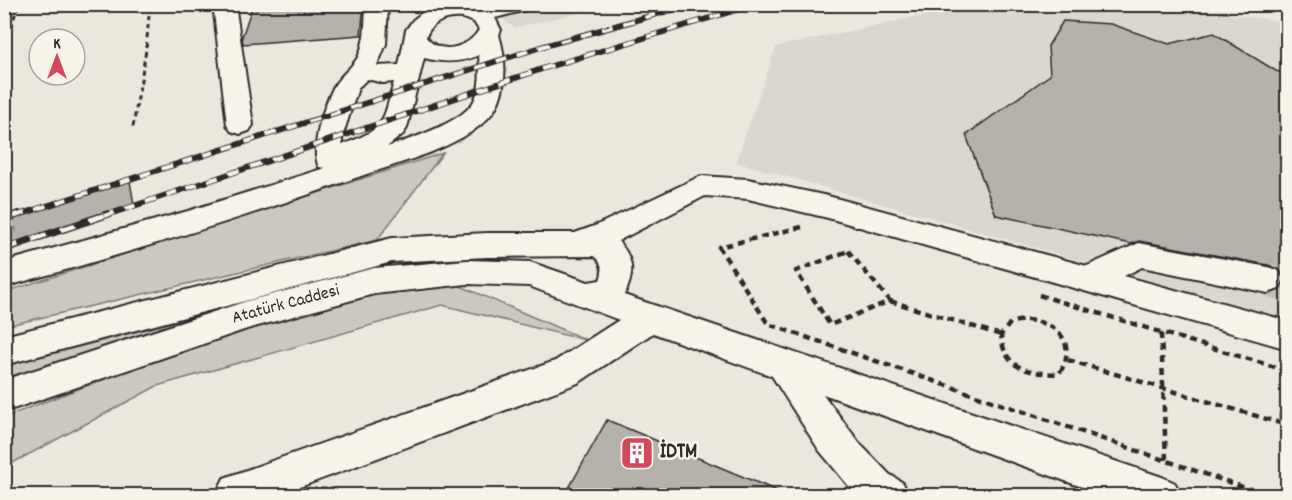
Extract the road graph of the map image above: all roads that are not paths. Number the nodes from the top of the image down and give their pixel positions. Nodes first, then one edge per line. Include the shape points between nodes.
1 (224, 4) edge
2 (423, 4) edge
3 (522, 4) edge
4 (377, 5) edge
5 (475, 17) edge
6 (415, 34) junction
7 (365, 66) junction
8 (410, 70) junction
9 (240, 125) dead end
10 (329, 160) junction
11 (577, 244) junction
12 (4, 275) edge
13 (1089, 279) junction
14 (1268, 280) tunnel mouth
15 (582, 292) junction
16 (651, 318) junction
17 (1287, 335) edge
18 (4, 351) edge
19 (784, 365) junction
20 (4, 396) edge
21 (234, 495) edge
22 (890, 495) edge
23 (1162, 495) edge

1 - 9 street
2 - 6 street
3 - 5 street
4 - 7 street via 374,52
5 - 6 street via 458,10 436,15 427,19
5 - 6 street via 473,49 447,55 425,50
5 - 12 street via 492,55 489,98 479,113 453,130 382,159 239,207
6 - 8 street
7 - 8 street via 378,75
7 - 10 street via 347,86 329,138
8 - 10 street via 394,128 376,142
10 - 12 street
11 - 13 street via 701,186 748,189 828,207
11 - 15 street via 600,244 611,251 617,264 613,288 605,295
11 - 18 street via 392,250
13 - 14 street via 1139,255
13 - 17 street
15 - 16 street, Atatürk Caddesi
15 - 20 street, Atatürk Caddesi via 521,273 467,272 374,281 247,315
16 - 19 street, Atatürk Caddesi
16 - 21 street via 566,372
19 - 22 street via 858,472 878,491
19 - 23 street, Atatürk Caddesi

